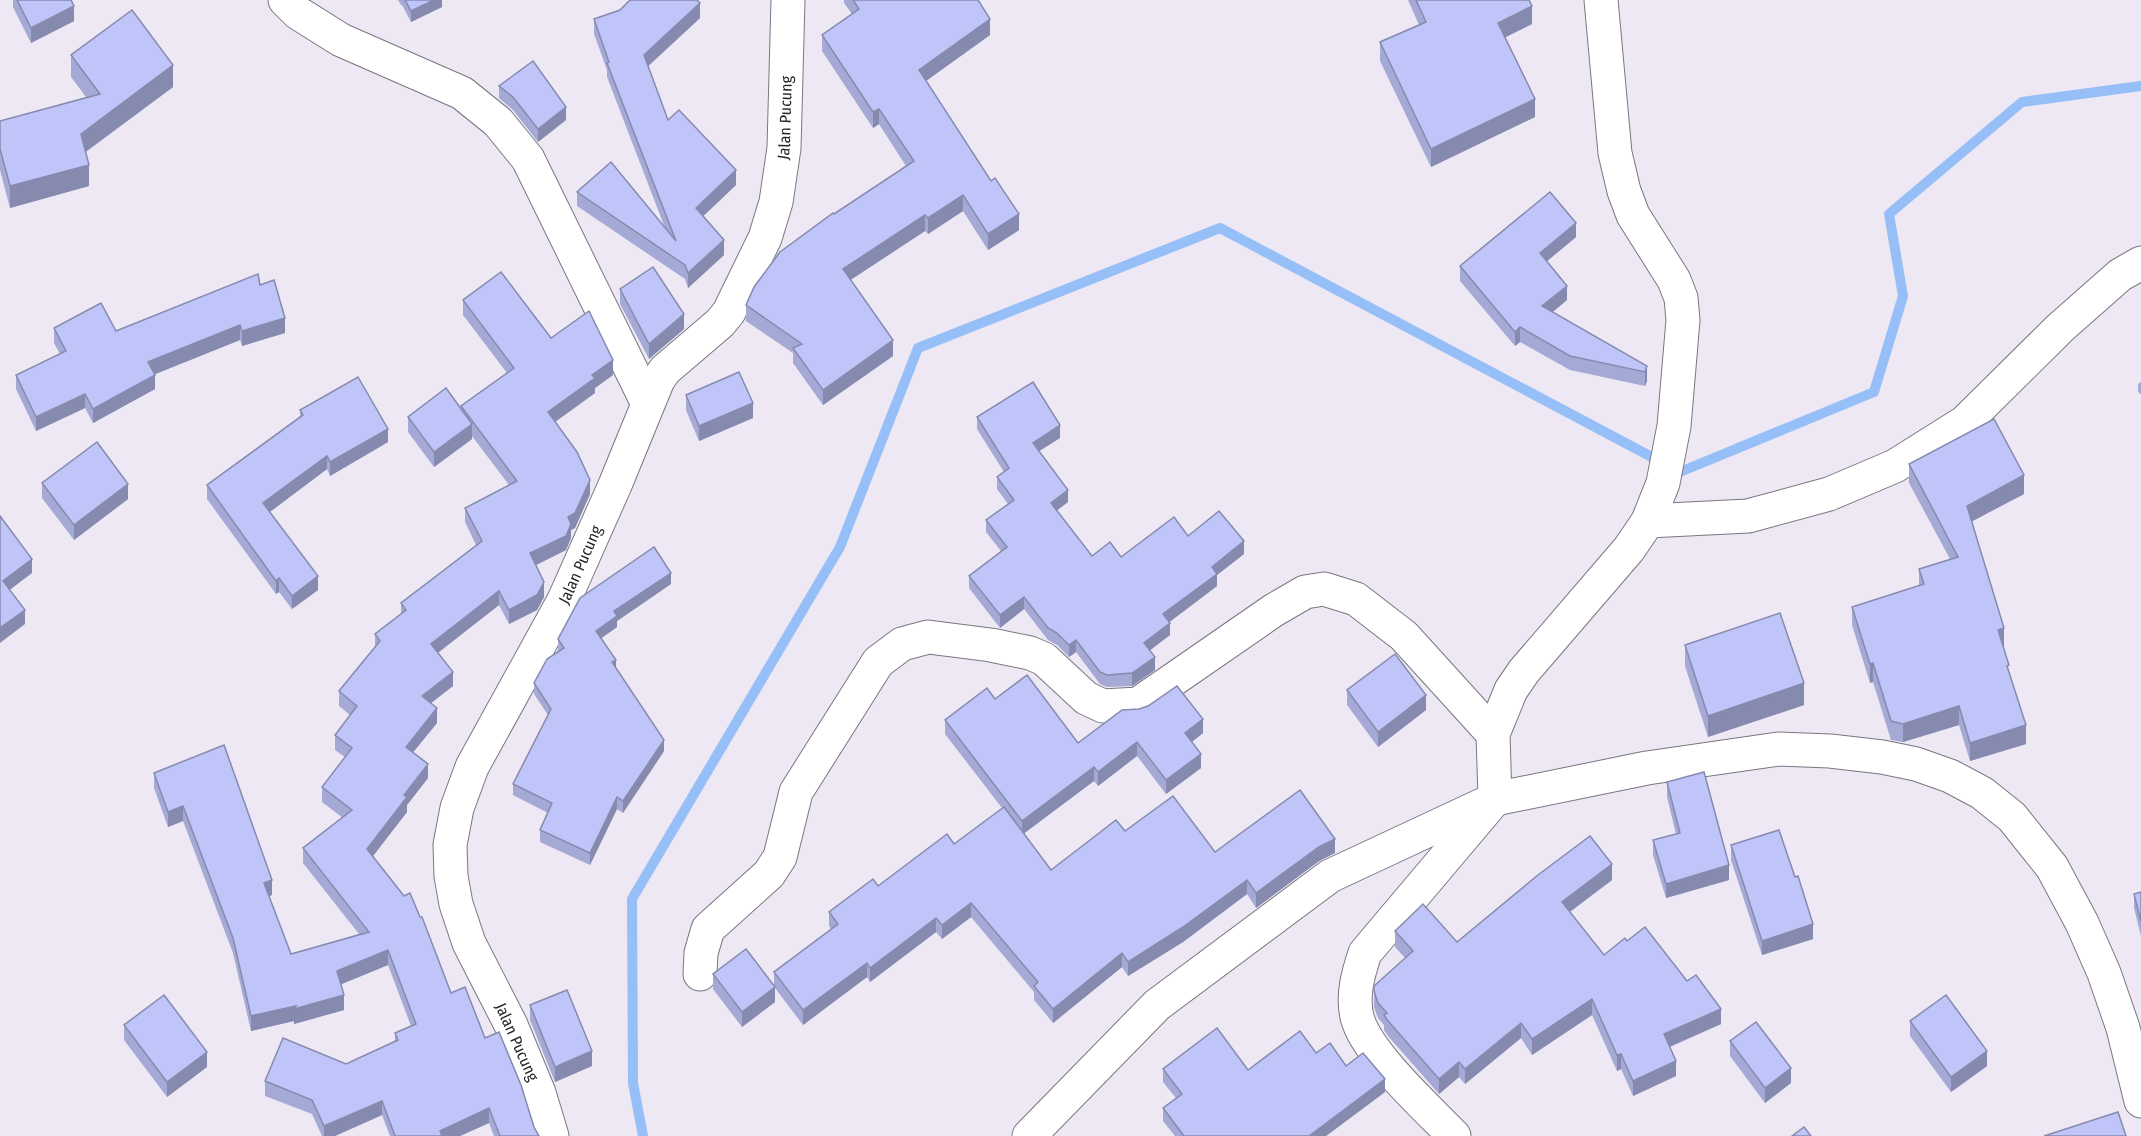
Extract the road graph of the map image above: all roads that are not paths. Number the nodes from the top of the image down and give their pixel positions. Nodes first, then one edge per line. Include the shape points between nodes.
1 (285, 0) edge
2 (788, 0) edge
3 (1601, 0) edge
4 (2141, 263) edge
5 (647, 402) junction
6 (1648, 521) junction
7 (1492, 734) junction
8 (1495, 799) junction
9 (700, 974) dead end
10 (2141, 1101) edge
11 (552, 1136) edge
12 (1029, 1136) edge
13 (1454, 1136) edge

1 - 5 street via 298,13 341,40 462,93 498,122 528,159
2 - 5 street, Jalan Pucung via 784,148 776,202 765,238 729,312 709,334 664,370
3 - 6 street via 1615,153 1624,191 1633,215 1674,280 1683,320 1674,426 1663,483
4 - 6 street via 2120,275 2060,328 1965,422 1895,466 1829,494 1748,516
5 - 11 street, Jalan Pucung via 564,600 472,767 457,808 450,845 456,904 469,942 511,1024
6 - 7 street via 1629,549 1524,671
7 - 8 street
7 - 9 street via 1404,636 1356,599 1324,589 1305,592 1274,610 1138,704 1104,706 1086,698 1044,659 1030,653 928,637 902,644 878,662 796,792 780,857 769,874 708,930
8 - 10 street via 1647,768 1778,749 1882,757 1950,776 1982,793 2012,818 2052,867 2104,973
8 - 12 street via 1330,876 1157,1005
8 - 13 street via 1365,953 1357,976 1356,1009 1365,1036 1380,1058

